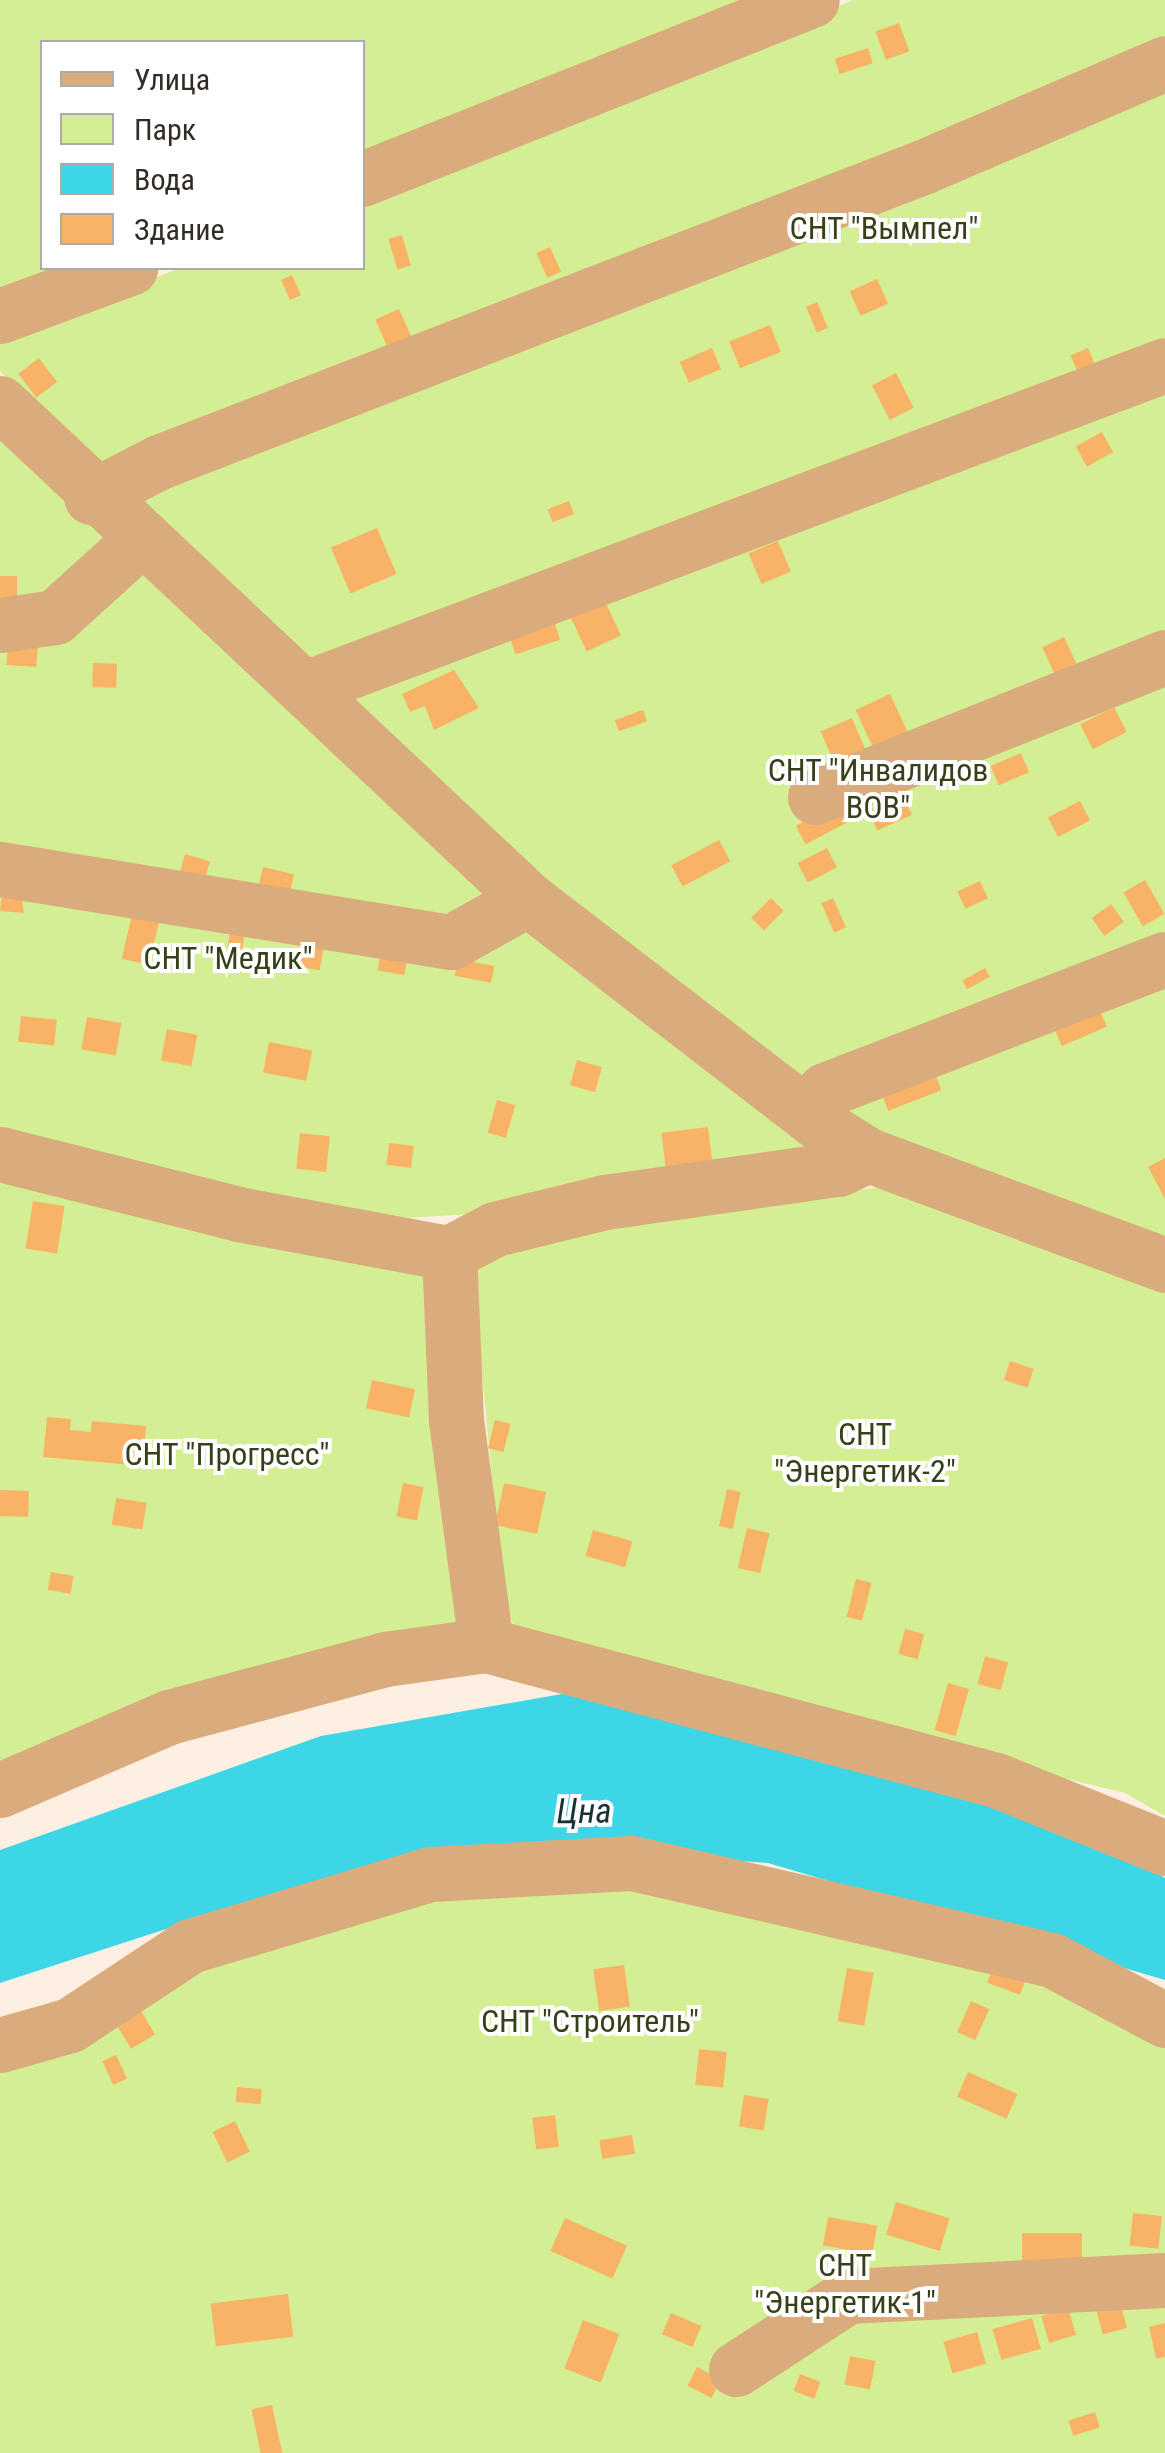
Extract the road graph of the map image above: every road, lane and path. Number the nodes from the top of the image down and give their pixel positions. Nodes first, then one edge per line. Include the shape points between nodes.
1 (812, 0) edge
2 (1165, 63) edge
3 (365, 178) edge
4 (125, 270) edge
5 (0, 316) edge
6 (1165, 365) edge
7 (0, 403) edge
8 (92, 497) junction
9 (140, 540) junction
10 (0, 625) edge
11 (1165, 657) edge
12 (308, 687) junction
13 (815, 797) dead end
14 (0, 870) edge
15 (528, 900) junction
16 (1165, 958) edge
17 (807, 1108) junction
18 (0, 1154) edge
19 (868, 1154) junction
20 (448, 1252) junction
21 (1163, 1261) edge
22 (486, 1645) junction
23 (0, 1790) edge
24 (1165, 1848) edge
25 (1165, 2020) edge
26 (0, 2045) edge
27 (1165, 2280) edge
28 (736, 2369) dead end

1 - 3 lane
2 - 8 lane via 925,166 159,462
4 - 5 lane
6 - 12 lane
7 - 8 lane
8 - 9 lane
9 - 10 lane via 55,618
9 - 12 lane
11 - 13 lane
12 - 15 lane
14 - 15 lane via 451,942
15 - 17 lane
16 - 17 lane via 825,1090
17 - 19 lane
18 - 20 lane via 238,1214
19 - 20 lane via 838,1169 606,1202 495,1229
19 - 21 lane
20 - 22 lane via 456,1420
22 - 23 lane via 384,1659 169,1717
22 - 24 lane via 996,1780
25 - 26 lane via 1052,1960 632,1863 430,1874 190,1946 70,2025
27 - 28 lane via 848,2296

